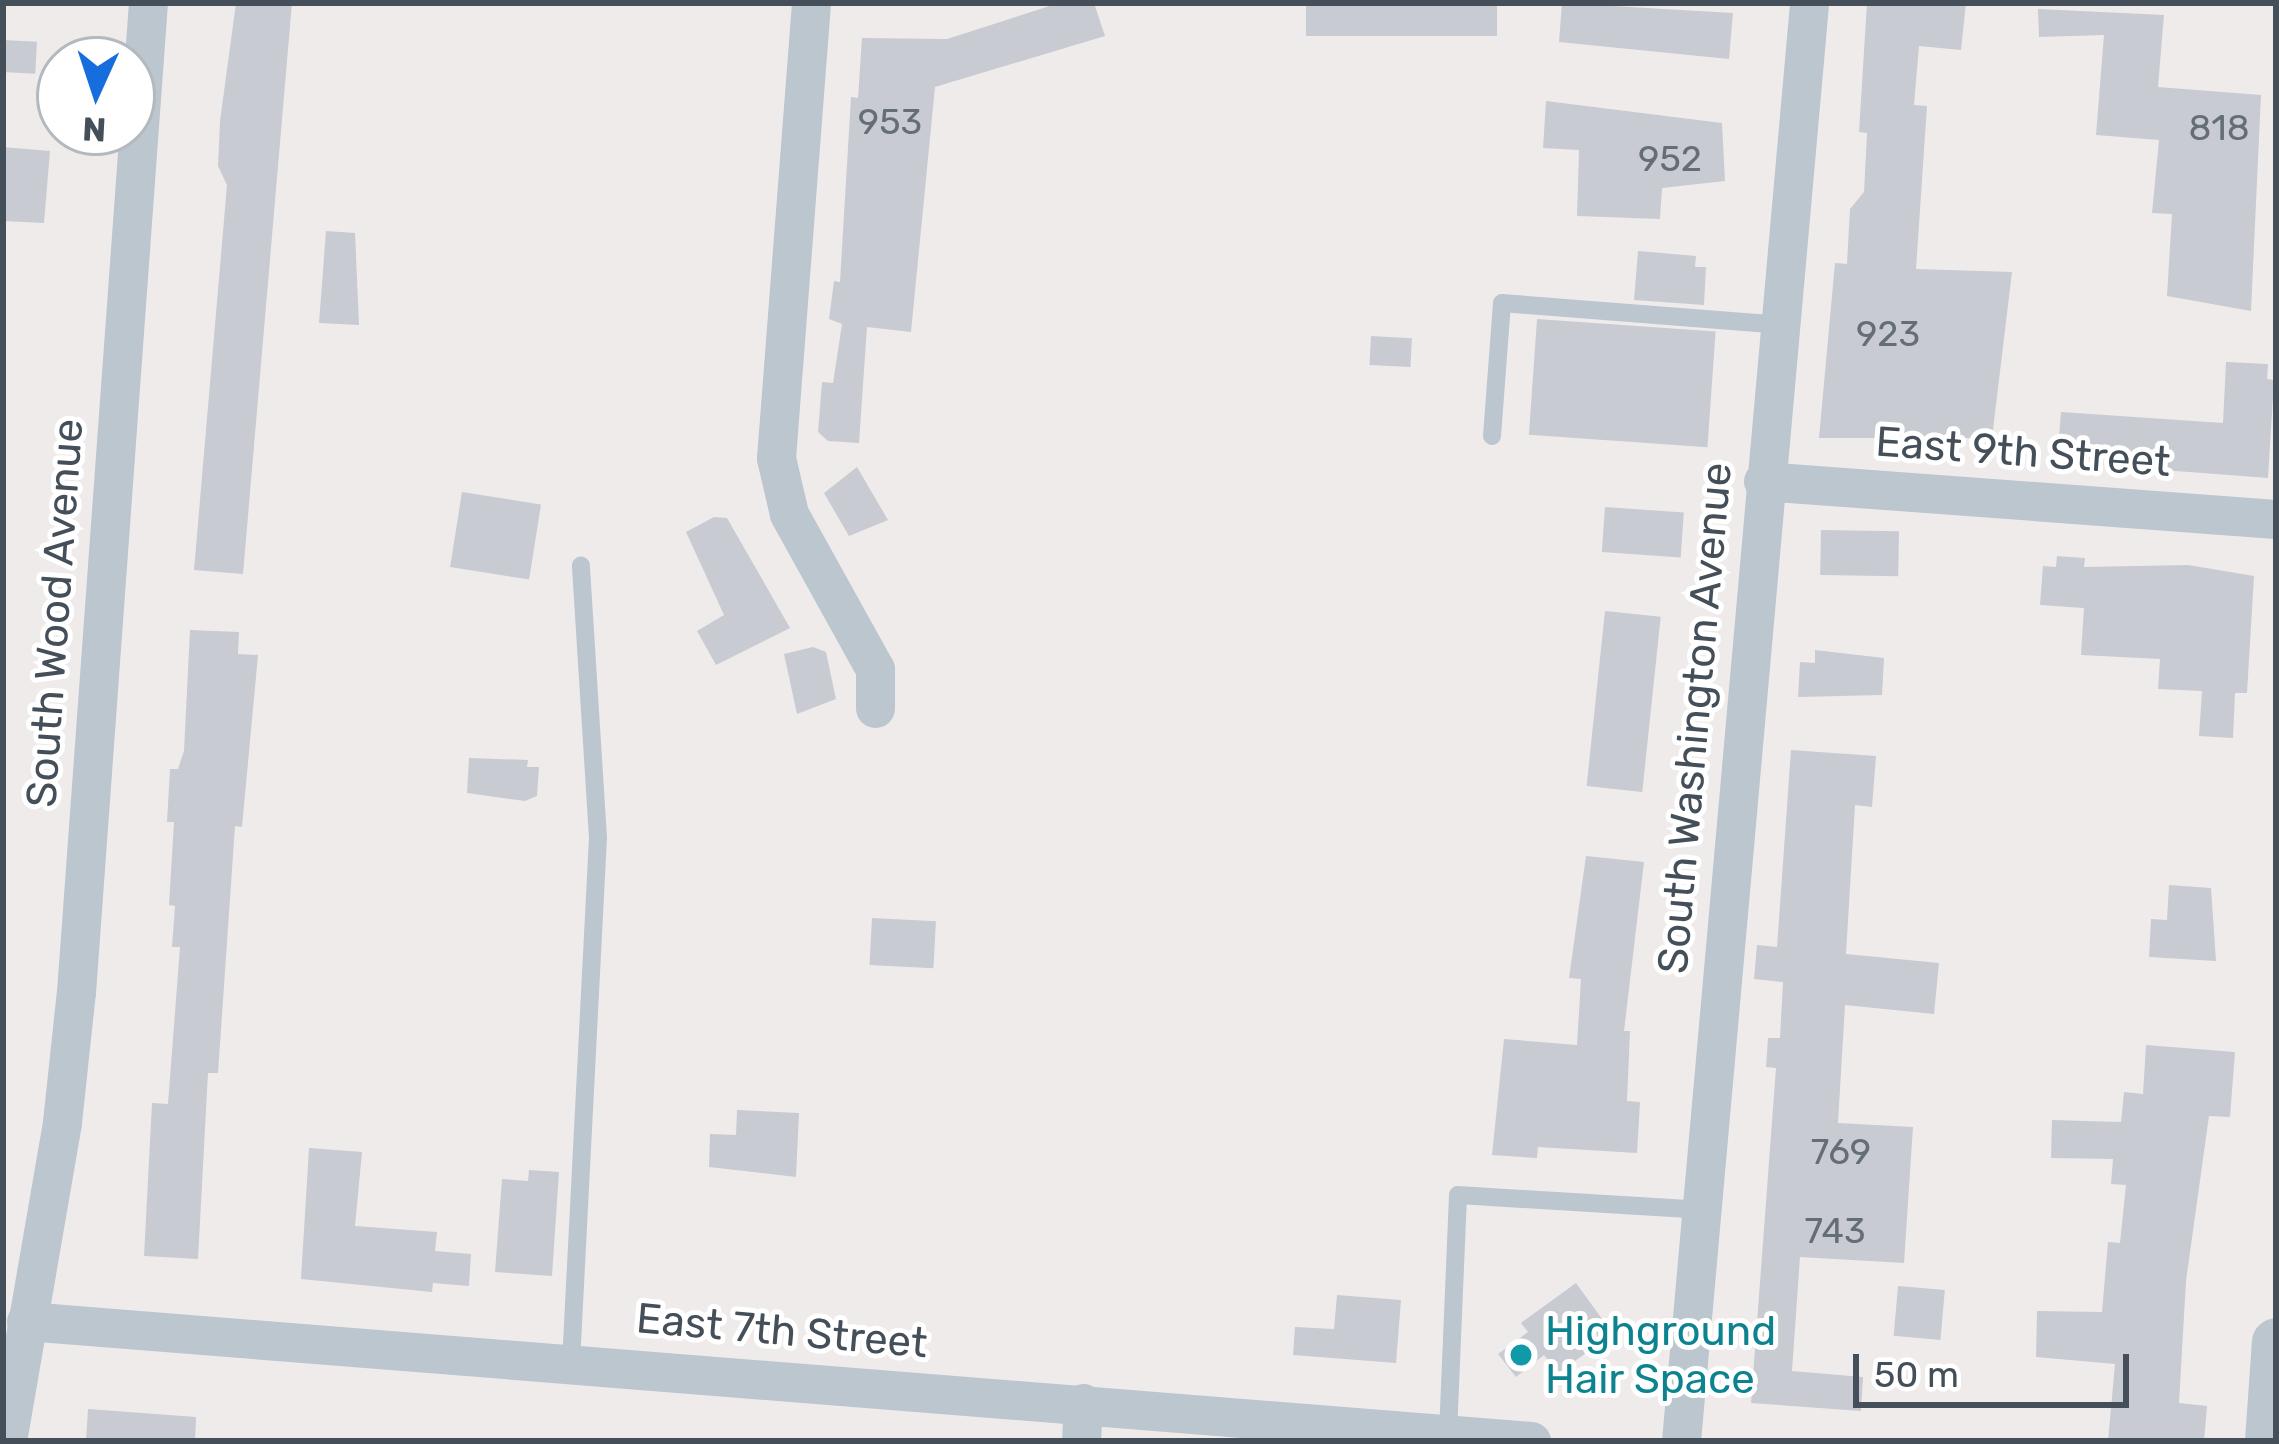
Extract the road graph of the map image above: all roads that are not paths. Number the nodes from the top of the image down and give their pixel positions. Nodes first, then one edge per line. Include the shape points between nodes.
1 (148, 3) edge
2 (811, 3) edge
3 (1809, 3) edge
4 (1779, 325) junction
5 (1492, 436) dead end
6 (1763, 481) junction
7 (2276, 518) edge
8 (581, 566) dead end
9 (875, 708) dead end
10 (1701, 1210) junction
11 (26, 1322) junction
12 (2276, 1342) edge
13 (572, 1363) junction
14 (1082, 1422) edge
15 (1448, 1434) junction
16 (7, 1441) edge
17 (1531, 1441) edge
18 (1681, 1441) edge
19 (2269, 1441) edge

1 - 11 street, South Wood Avenue via 76,992
2 - 9 street via 776,458 789,514 875,669
3 - 4 street, South Washington Avenue
4 - 5 lane via 1502,303
4 - 6 street, South Washington Avenue
6 - 7 street, East 9th Street
6 - 10 street, South Washington Avenue
8 - 13 lane via 598,838
10 - 15 lane via 1458,1196
10 - 18 street, South Washington Avenue
11 - 13 street, East 7th Street
11 - 16 street, South Wood Avenue
12 - 19 street
13 - 14 street, East 7th Street
14 - 15 street, East 7th Street
15 - 17 street, East 7th Street

